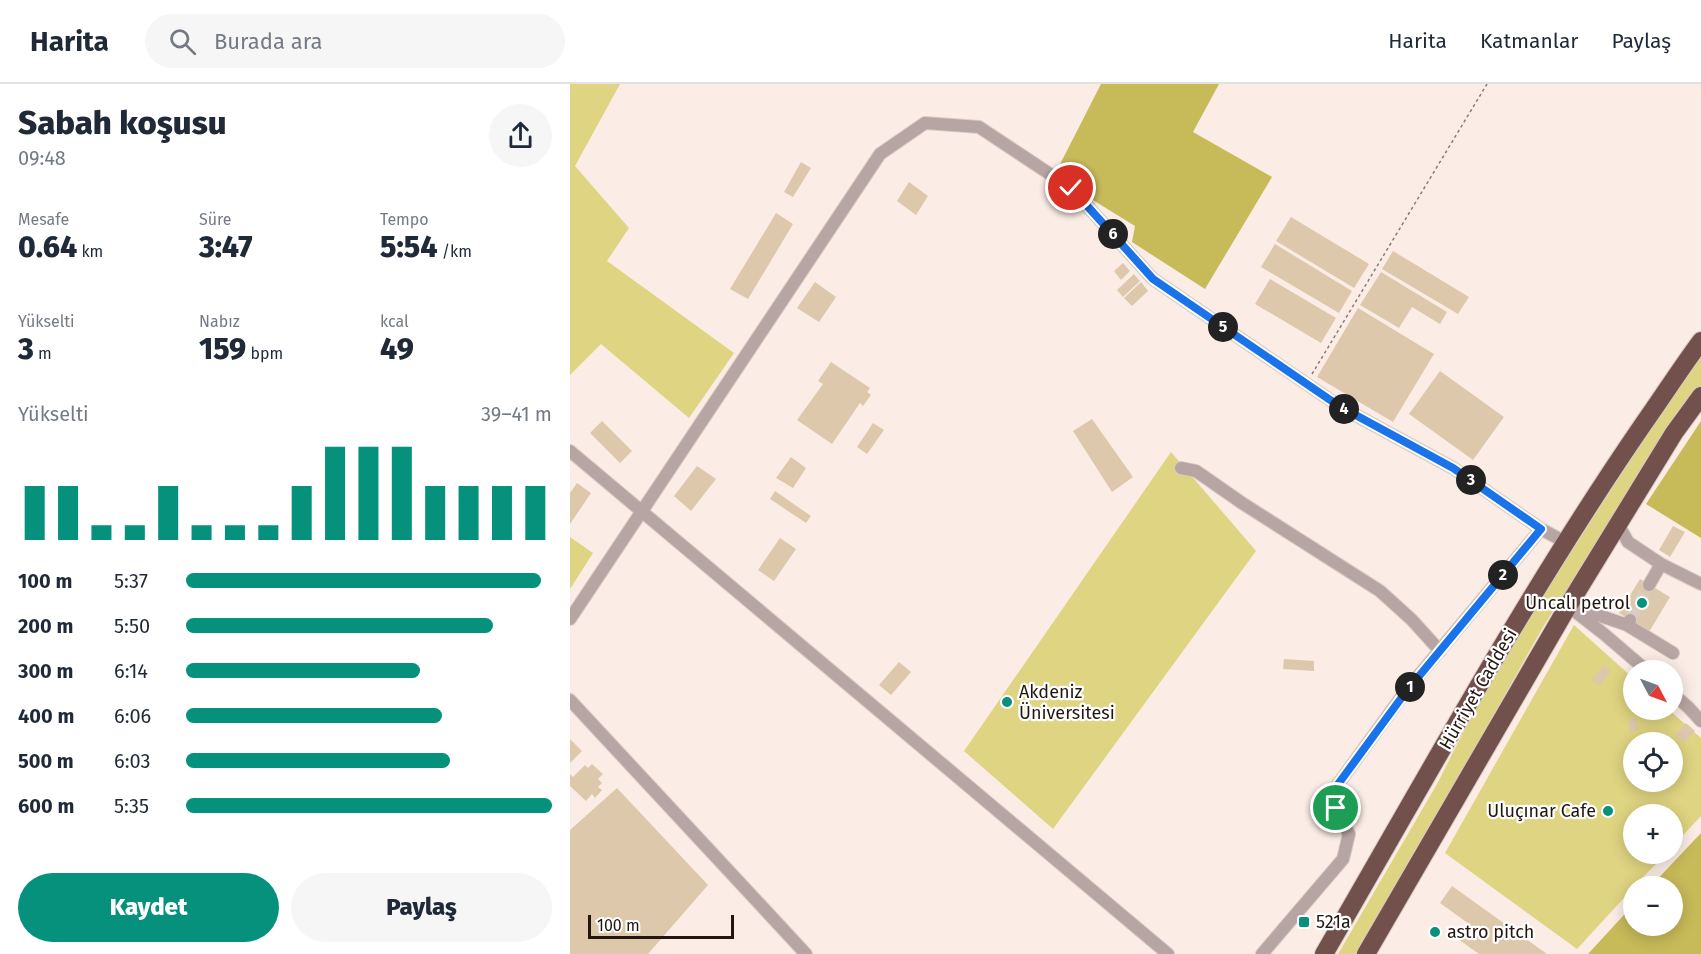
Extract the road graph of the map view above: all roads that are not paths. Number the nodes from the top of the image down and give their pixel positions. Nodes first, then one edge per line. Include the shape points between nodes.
1 (1701, 341) edge
2 (1701, 396) edge
3 (570, 451) edge
4 (1181, 468) dead end
5 (642, 513) junction
6 (1618, 524) junction
7 (1541, 529) junction
8 (1565, 542) junction
9 (1661, 564) junction
10 (1701, 584) edge
11 (1649, 585) tunnel mouth
12 (1568, 606) junction
13 (570, 619) edge
14 (1440, 651) junction
15 (1672, 654) dead end
16 (1634, 660) edge
17 (570, 700) edge
18 (1683, 702) edge
19 (1701, 721) edge
20 (806, 954) edge
21 (1168, 954) edge
22 (1262, 954) edge
23 (1324, 954) edge
24 (1366, 954) edge

1 - 8 highway, Hürriyet Caddesi
2 - 6 highway, Hürriyet Caddesi
3 - 5 street
4 - 14 street via 1196,471 1380,591
5 - 7 street via 880,154 925,123 979,127 1071,188 1153,279 1339,406 1453,468
5 - 13 street
5 - 21 street
6 - 9 street via 1628,542
6 - 12 highway, Hürriyet Caddesi
7 - 8 street
7 - 14 street
8 - 23 highway, Hürriyet Caddesi
9 - 10 street
9 - 11 street
12 - 15 street via 1628,622
12 - 16 street
12 - 24 highway, Hürriyet Caddesi
14 - 22 street via 1336,787 1336,808 1349,834 1343,859
17 - 20 street
18 - 19 street

